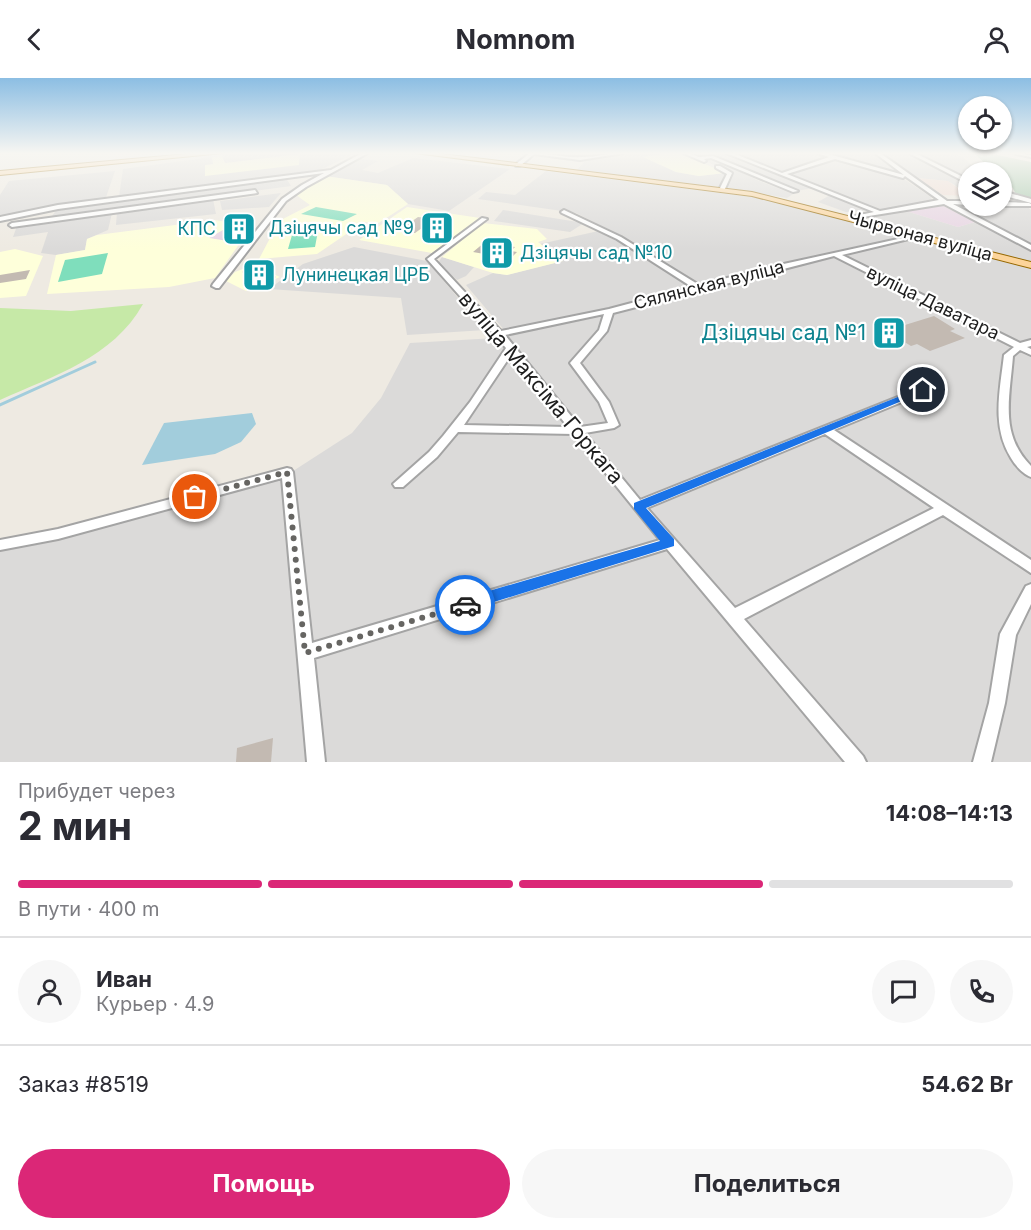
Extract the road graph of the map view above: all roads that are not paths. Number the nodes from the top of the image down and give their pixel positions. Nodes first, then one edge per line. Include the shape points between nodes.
1 (225, 185) edge
2 (308, 185) edge
3 (681, 185) edge
4 (724, 185) edge
5 (780, 185) edge
6 (810, 185) edge
7 (919, 185) edge
8 (722, 190) junction
9 (795, 191) dead end
10 (255, 192) dead end
11 (1012, 196) edge
12 (945, 202) junction
13 (958, 203) edge
14 (1031, 203) edge
15 (1012, 204) edge
16 (564, 212) dead end
17 (878, 212) junction
18 (852, 218) junction
19 (0, 219) edge
20 (484, 219) dead end
21 (12, 225) dead end
22 (919, 235) junction
23 (1031, 249) edge
24 (835, 254) junction
25 (1031, 265) edge
26 (216, 286) dead end
27 (698, 288) junction
28 (609, 311) junction
29 (499, 334) junction
30 (1025, 345) edge
31 (510, 349) junction
32 (1031, 352) edge
33 (923, 390) dead end
34 (458, 428) junction
35 (826, 430) junction
36 (579, 432) junction
37 (1031, 473) edge
38 (399, 484) dead end
39 (638, 506) junction
40 (943, 508) junction
41 (669, 543) junction
42 (0, 545) edge
43 (1031, 567) edge
44 (1031, 590) edge
45 (734, 616) junction
46 (305, 653) junction
47 (316, 762) edge
48 (857, 762) edge
49 (982, 762) edge

1 - 19 street via 58,207
2 - 26 street via 284,200
3 - 8 main road, Чырвоная вуліца
4 - 8 street
5 - 9 street
6 - 17 street
7 - 12 street
8 - 18 main road, Чырвоная вуліца via 780,199
10 - 21 street
11 - 14 street
12 - 13 street
12 - 17 street
12 - 23 street
14 - 15 street
16 - 27 street via 619,238
17 - 18 street
18 - 22 main road, Чырвоная вуліца
20 - 29 street, вуліца Максіма Горкага via 430,260
22 - 24 street, Сялянская вуліца
22 - 25 main road, Чырвоная вуліца
24 - 27 street, Сялянская вуліца
24 - 30 street, вуліца Даватара
27 - 28 street, Сялянская вуліца
28 - 29 street, Сялянская вуліца
28 - 36 street via 603,332 575,363 604,402 614,425
29 - 31 street, вуліца Максіма Горкага
30 - 32 street, вуліца Даватара
30 - 37 street via 1009,356 1002,433 1014,459
31 - 34 street
31 - 36 street, вуліца Максіма Горкага
33 - 35 street
34 - 36 street
34 - 38 street via 426,464
35 - 39 street
35 - 40 street
36 - 39 street, вуліца Максіма Горкага
39 - 41 street, вуліца Максіма Горкага
40 - 43 street
40 - 45 street
41 - 45 street, вуліца Максіма Горкага
41 - 46 street
42 - 46 street via 58,534 287,472
44 - 49 street via 1008,634
45 - 48 street, вуліца Максіма Горкага
46 - 47 street

